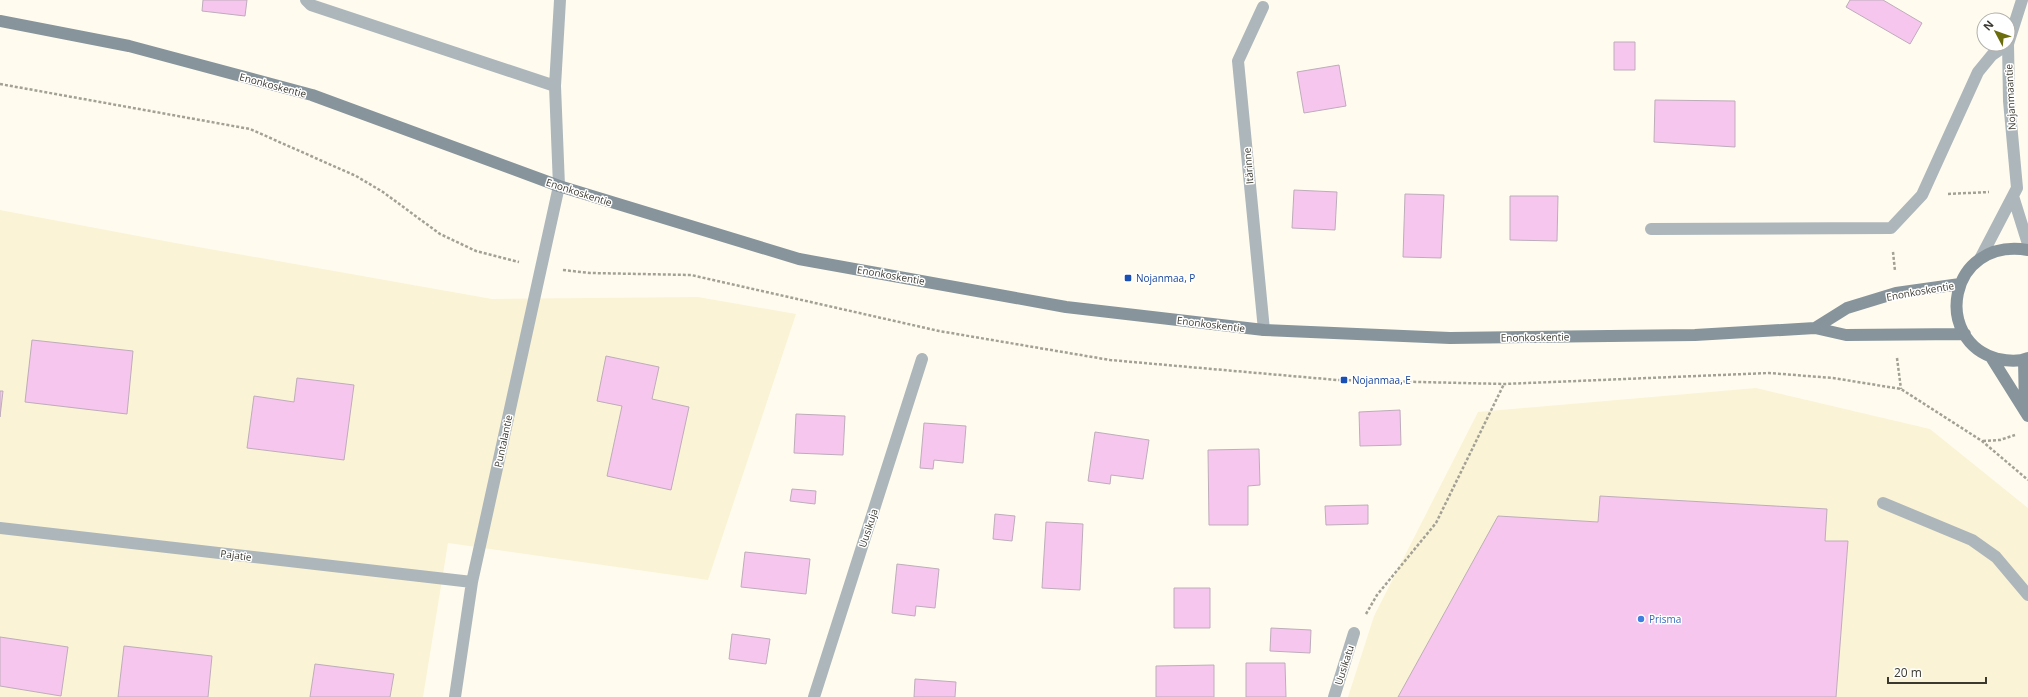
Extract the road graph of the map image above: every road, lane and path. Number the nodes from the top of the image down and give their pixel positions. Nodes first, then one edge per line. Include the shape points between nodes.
1 (306, 0) edge
2 (560, 0) edge
3 (2022, 0) edge
4 (1263, 7) dead end
5 (2016, 19) edge
6 (0, 21) edge
7 (1996, 52) edge
8 (2008, 52) edge
9 (555, 86) junction
10 (560, 186) junction
11 (1985, 193) dead end
12 (1922, 195) junction
13 (2013, 196) junction
14 (1891, 228) junction
15 (1651, 229) dead end
16 (2028, 244) edge
17 (2028, 250) edge
18 (1981, 257) junction
19 (1896, 276) dead end
20 (1960, 284) junction
21 (1815, 328) junction
22 (1264, 330) junction
23 (1965, 334) junction
24 (1896, 356) dead end
25 (1991, 357) junction
26 (922, 359) dead end
27 (2026, 359) edge
28 (1504, 384) dead end
29 (2026, 414) edge
30 (2000, 440) dead end
31 (1982, 441) junction
32 (2028, 480) edge
33 (1883, 503) dead end
34 (0, 528) edge
35 (472, 582) junction
36 (2028, 595) edge
37 (1354, 633) joint
38 (455, 697) edge
39 (814, 697) edge
40 (1334, 697) edge

1 - 9 street via 311,5
2 - 9 street, Puntalantie
3 - 5 street, Nojanmaantie
4 - 22 street, Itärinne via 1238,61
6 - 10 main road, Enonkoskentie via 129,46 312,95
7 - 12 street via 1978,72
8 - 13 street, Nojanmaantie via 2016,188
9 - 10 street, Puntalantie
10 - 22 main road, Enonkoskentie via 799,259 1066,306
10 - 35 street, Puntalantie
11 - 12 path
12 - 14 street
13 - 16 street, Nojanmaantie
13 - 18 street, Nojanmaantie
14 - 15 street
14 - 19 path
17 - 18 main road via 1997,250
18 - 20 main road via 1968,269
20 - 21 main road, Enonkoskentie via 1896,293 1847,308
20 - 23 main road via 1956,301 1958,318
21 - 22 main road, Enonkoskentie via 1696,335 1450,338
21 - 23 main road, Enonkoskentie via 1846,335
23 - 25 main road via 1976,348
24 - 31 path via 1901,389
25 - 27 main road via 2007,361
25 - 29 main road
26 - 39 street, Uusikuja
27 - 29 main road
28 - 37 path via 1436,523 1377,595
30 - 31 path
31 - 32 path
33 - 36 street via 1972,540 1996,557
34 - 35 street, Pajatie
35 - 38 street, Puntalantie
37 - 40 street, Uusikatu

